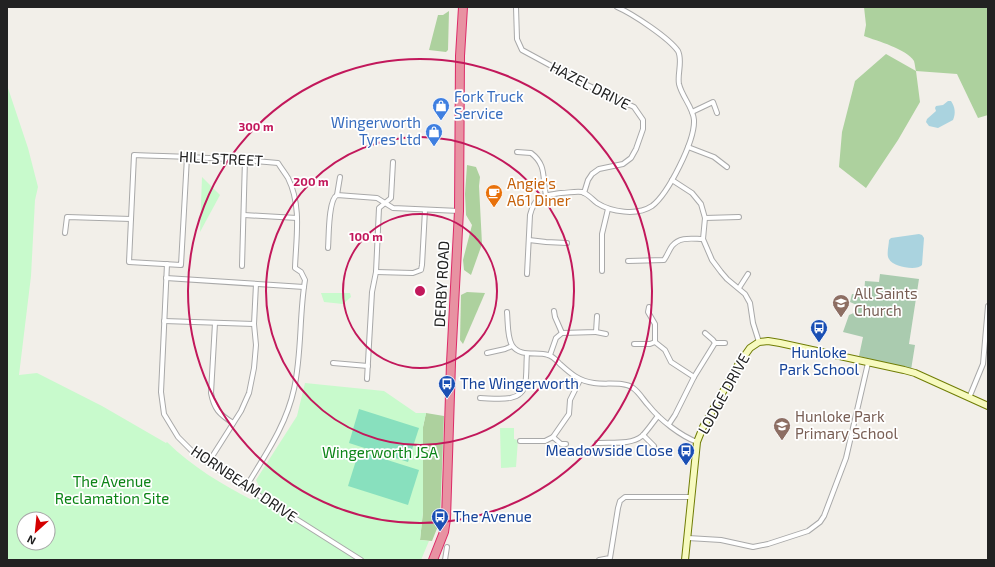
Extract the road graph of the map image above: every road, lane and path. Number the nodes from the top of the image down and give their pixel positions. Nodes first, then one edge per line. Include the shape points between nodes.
1 (463, 7) edge
2 (516, 7) edge
3 (617, 7) edge
4 (692, 112) junction
5 (717, 113) dead end
6 (688, 146) junction
7 (517, 152) dead end
8 (187, 157) junction
9 (245, 160) junction
10 (393, 162) dead end
11 (727, 167) dead end
12 (340, 177) dead end
13 (672, 180) junction
14 (584, 193) junction
15 (337, 194) junction
16 (546, 195) junction
17 (384, 202) junction
18 (608, 209) junction
19 (425, 210) junction
20 (459, 211) junction
21 (244, 215) junction
22 (739, 217) dead end
23 (297, 218) junction
24 (704, 218) junction
25 (131, 219) junction
26 (65, 233) dead end
27 (703, 239) junction
28 (529, 240) junction
29 (567, 243) dead end
30 (328, 248) dead end
31 (628, 261) dead end
32 (167, 264) junction
33 (242, 266) dead end
34 (602, 271) dead end
35 (376, 272) junction
36 (527, 274) dead end
37 (748, 274) dead end
38 (166, 278) junction
39 (256, 284) junction
40 (304, 287) junction
41 (739, 288) junction
42 (988, 306) edge
43 (648, 307) dead end
44 (554, 311) dead end
45 (507, 312) dead end
46 (597, 316) dead end
47 (164, 321) junction
48 (215, 323) junction
49 (254, 324) junction
50 (596, 332) junction
51 (562, 333) junction
52 (705, 333) dead end
53 (606, 334) dead end
54 (655, 342) junction
55 (759, 342) junction
56 (715, 343) junction
57 (725, 343) dead end
58 (634, 344) dead end
59 (512, 346) junction
60 (487, 353) dead end
61 (527, 354) junction
62 (550, 355) junction
63 (868, 363) junction
64 (332, 364) dead end
65 (368, 366) junction
66 (694, 377) junction
67 (367, 379) dead end
68 (580, 380) junction
69 (480, 398) dead end
70 (969, 398) junction
71 (988, 406) edge
72 (658, 416) junction
73 (233, 423) junction
74 (669, 424) junction
75 (643, 436) junction
76 (552, 437) junction
77 (520, 441) dead end
78 (698, 442) junction
79 (597, 443) dead end
80 (566, 444) dead end
81 (654, 446) dead end
82 (208, 463) junction
83 (246, 487) junction
84 (690, 497) junction
85 (688, 538) junction
86 (446, 547) dead end
87 (433, 558) edge
88 (361, 560) edge
89 (445, 560) edge
90 (599, 560) edge
91 (685, 560) edge

1 - 20 highway, DERBY ROAD via 460,56
2 - 14 street, HAZEL DRIVE via 517,39 522,50 634,107 643,120 643,129 631,158 623,164 599,169 592,174
3 - 4 street via 664,36 679,52 678,82
4 - 5 street via 713,102
4 - 6 street via 694,121
6 - 11 street via 714,157
6 - 13 street
7 - 16 street via 531,153 541,162
8 - 9 street, HILL STREET
8 - 25 street, HILL STREET via 134,155
8 - 32 street via 181,265
9 - 21 street
9 - 23 street, HILL STREET via 278,163 288,178 296,201
10 - 17 street via 391,198
12 - 15 street
13 - 18 street via 659,199 646,209
13 - 24 street via 692,193 701,204
14 - 16 street
14 - 18 street
15 - 17 street via 377,198
15 - 30 street via 333,198
16 - 28 street via 533,206
17 - 19 street via 393,208
17 - 35 street via 379,208
18 - 34 street via 602,234
19 - 20 street
19 - 35 street via 421,270 413,273
20 - 87 highway, DERBY ROAD via 446,519 444,532
21 - 23 street
21 - 33 street
22 - 24 street
23 - 40 street, HILL STREET via 295,268 301,272 305,280
24 - 27 street
25 - 26 street via 67,216
25 - 32 street via 128,262
27 - 31 street via 677,241 664,260
27 - 41 street via 712,260 727,279
28 - 29 street
28 - 36 street
32 - 38 street, HORNBEAM DRIVE
35 - 65 street via 372,292
37 - 41 street
38 - 39 street
38 - 47 street, HORNBEAM DRIVE
39 - 40 street
39 - 49 street
40 - 83 street, HILL STREET via 294,389 274,441
41 - 55 street via 750,303
42 - 70 street via 983,364
43 - 54 street via 655,324
44 - 51 street via 554,317
45 - 59 street
46 - 50 street
47 - 48 street
47 - 82 street, HORNBEAM DRIVE via 161,392 164,414 178,437
48 - 49 street
48 - 73 street via 213,403 217,410
49 - 73 street via 256,345 249,393
50 - 51 street
50 - 53 street
51 - 62 street via 556,338
52 - 56 street
54 - 58 street
54 - 66 street via 665,350 671,362
55 - 63 street, LODGE DRIVE via 780,343
55 - 78 street, LODGE DRIVE via 750,348 738,365 703,427
56 - 57 street
56 - 66 street
59 - 60 street
59 - 61 street
61 - 62 street
61 - 69 street via 525,386 521,392 507,399
62 - 68 street
63 - 70 street, LODGE DRIVE via 915,373
63 - 85 street via 846,458 820,522 808,531 753,547 721,540
64 - 65 street
65 - 67 street
66 - 74 street
68 - 72 street via 632,387
68 - 76 street via 570,400 569,414
70 - 71 street, LODGE DRIVE
72 - 74 street
72 - 75 street
73 - 82 street
74 - 78 street
75 - 79 street via 628,442
75 - 81 street
76 - 77 street via 545,441
76 - 80 street via 561,444
78 - 84 street, LODGE DRIVE
82 - 83 street, HORNBEAM DRIVE
83 - 88 street, HORNBEAM DRIVE
84 - 85 street, LODGE DRIVE
84 - 90 street via 622,499 618,508 610,558
85 - 91 street, LODGE DRIVE
86 - 89 street
87 - 89 street

